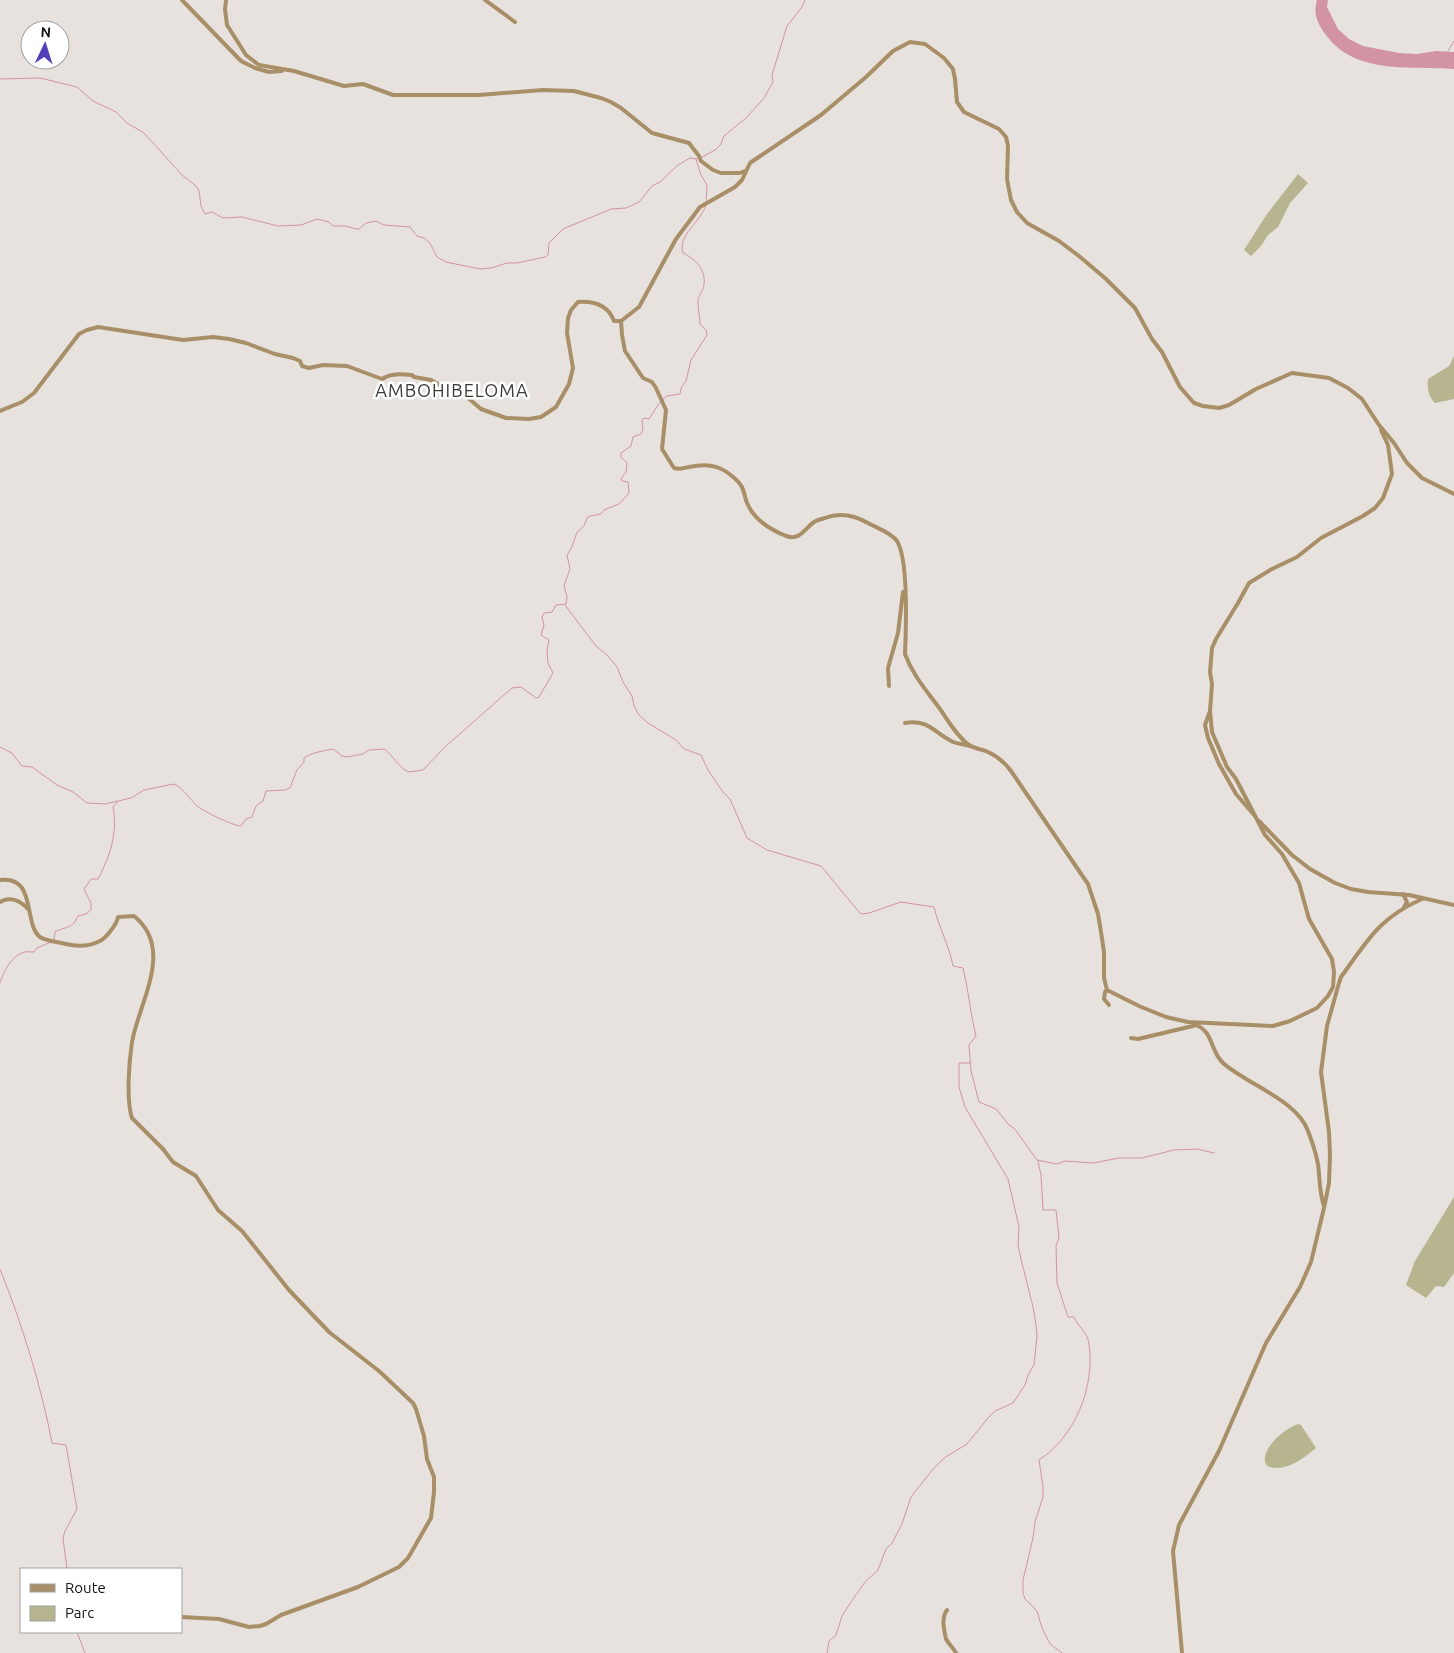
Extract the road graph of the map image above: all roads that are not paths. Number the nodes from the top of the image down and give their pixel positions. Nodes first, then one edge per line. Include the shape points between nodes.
1 (182, 0) edge
2 (226, 0) edge
3 (485, 0) edge
4 (515, 22) dead end
5 (287, 70) junction
6 (745, 171) junction
7 (621, 321) junction
8 (0, 411) edge
9 (1379, 425) junction
10 (1454, 494) edge
11 (904, 587) junction
12 (889, 686) dead end
13 (1210, 711) junction
14 (905, 723) dead end
15 (970, 746) junction
16 (1257, 819) junction
17 (0, 880) edge
18 (1403, 894) junction
19 (1422, 899) junction
20 (0, 902) edge
21 (1454, 904) edge
22 (1404, 907) junction
23 (28, 910) junction
24 (1339, 983) junction
25 (1333, 987) junction
26 (1107, 990) junction
27 (1109, 1005) dead end
28 (1188, 1022) junction
29 (1197, 1025) junction
30 (1131, 1038) dead end
31 (1324, 1208) junction
32 (947, 1610) dead end
33 (182, 1617) edge
34 (956, 1653) edge
35 (1182, 1653) edge

1 - 5 street via 241,61 269,72
2 - 5 street via 227,25 246,55 259,65
3 - 4 street
5 - 6 street via 344,86 363,84 393,95 574,91 611,102 652,133 689,143 707,166 722,173
6 - 7 street via 742,180 734,187 705,203 676,239 639,308
6 - 9 street via 750,163 821,115 900,46 910,42 925,44 944,58 952,69 957,102 964,112 999,129 1006,137 1007,180 1017,212 1027,223 1079,256 1135,308 1180,387 1194,403 1218,408 1277,378 1301,374 1329,378 1348,388 1362,399
7 - 8 street via 614,321 604,306 578,302 568,318 573,368 570,384 556,407 542,417 529,419 506,418 484,410 460,391 446,389 431,380 412,375 393,374 382,379 347,366 309,368 293,358 229,339 183,340 98,327 78,334 34,393
7 - 11 street via 626,351 643,378 652,382 666,410 662,449 674,468 680,470 708,465 720,468 742,486 748,506 757,518 770,528 794,538 814,522 840,514 867,522 896,540 903,560
9 - 10 street via 1422,478
9 - 13 street via 1388,445 1392,474 1383,498 1363,516 1249,582 1212,648
11 - 12 street via 898,633 888,668
11 - 15 street via 909,665 952,728
13 - 16 street via 1212,732 1219,750
13 - 16 street via 1205,725 1218,764 1236,794
14 - 15 street via 924,723 954,742
15 - 26 street via 1004,762 1088,884 1098,914
16 - 18 street via 1292,855 1335,883 1368,892
16 - 25 street via 1264,835 1282,854 1299,883 1310,919 1332,959
17 - 23 street via 10,880 19,885 25,893
18 - 19 street
18 - 22 street via 1407,902
19 - 21 street
19 - 22 street
20 - 23 street via 14,899
22 - 24 street via 1371,935
23 - 33 street via 39,936 83,946 104,939 118,917 134,916 139,920 151,940 152,969 150,986 132,1042 129,1088 132,1118 173,1162 196,1176 218,1210 242,1231 328,1332 379,1371 413,1403 434,1477 431,1518 408,1558 399,1567 260,1626
24 - 25 street
24 - 31 street via 1327,1026 1322,1072 1330,1154
25 - 28 street via 1317,1008 1290,1022 1273,1026
26 - 27 street via 1104,999
26 - 28 street via 1166,1017
28 - 29 street
29 - 30 street
29 - 31 street via 1210,1038 1222,1062 1288,1106 1303,1121 1318,1163
31 - 35 street via 1311,1262 1300,1287 1266,1343 1175,1539 1173,1551
32 - 34 street via 944,1616 946,1639

